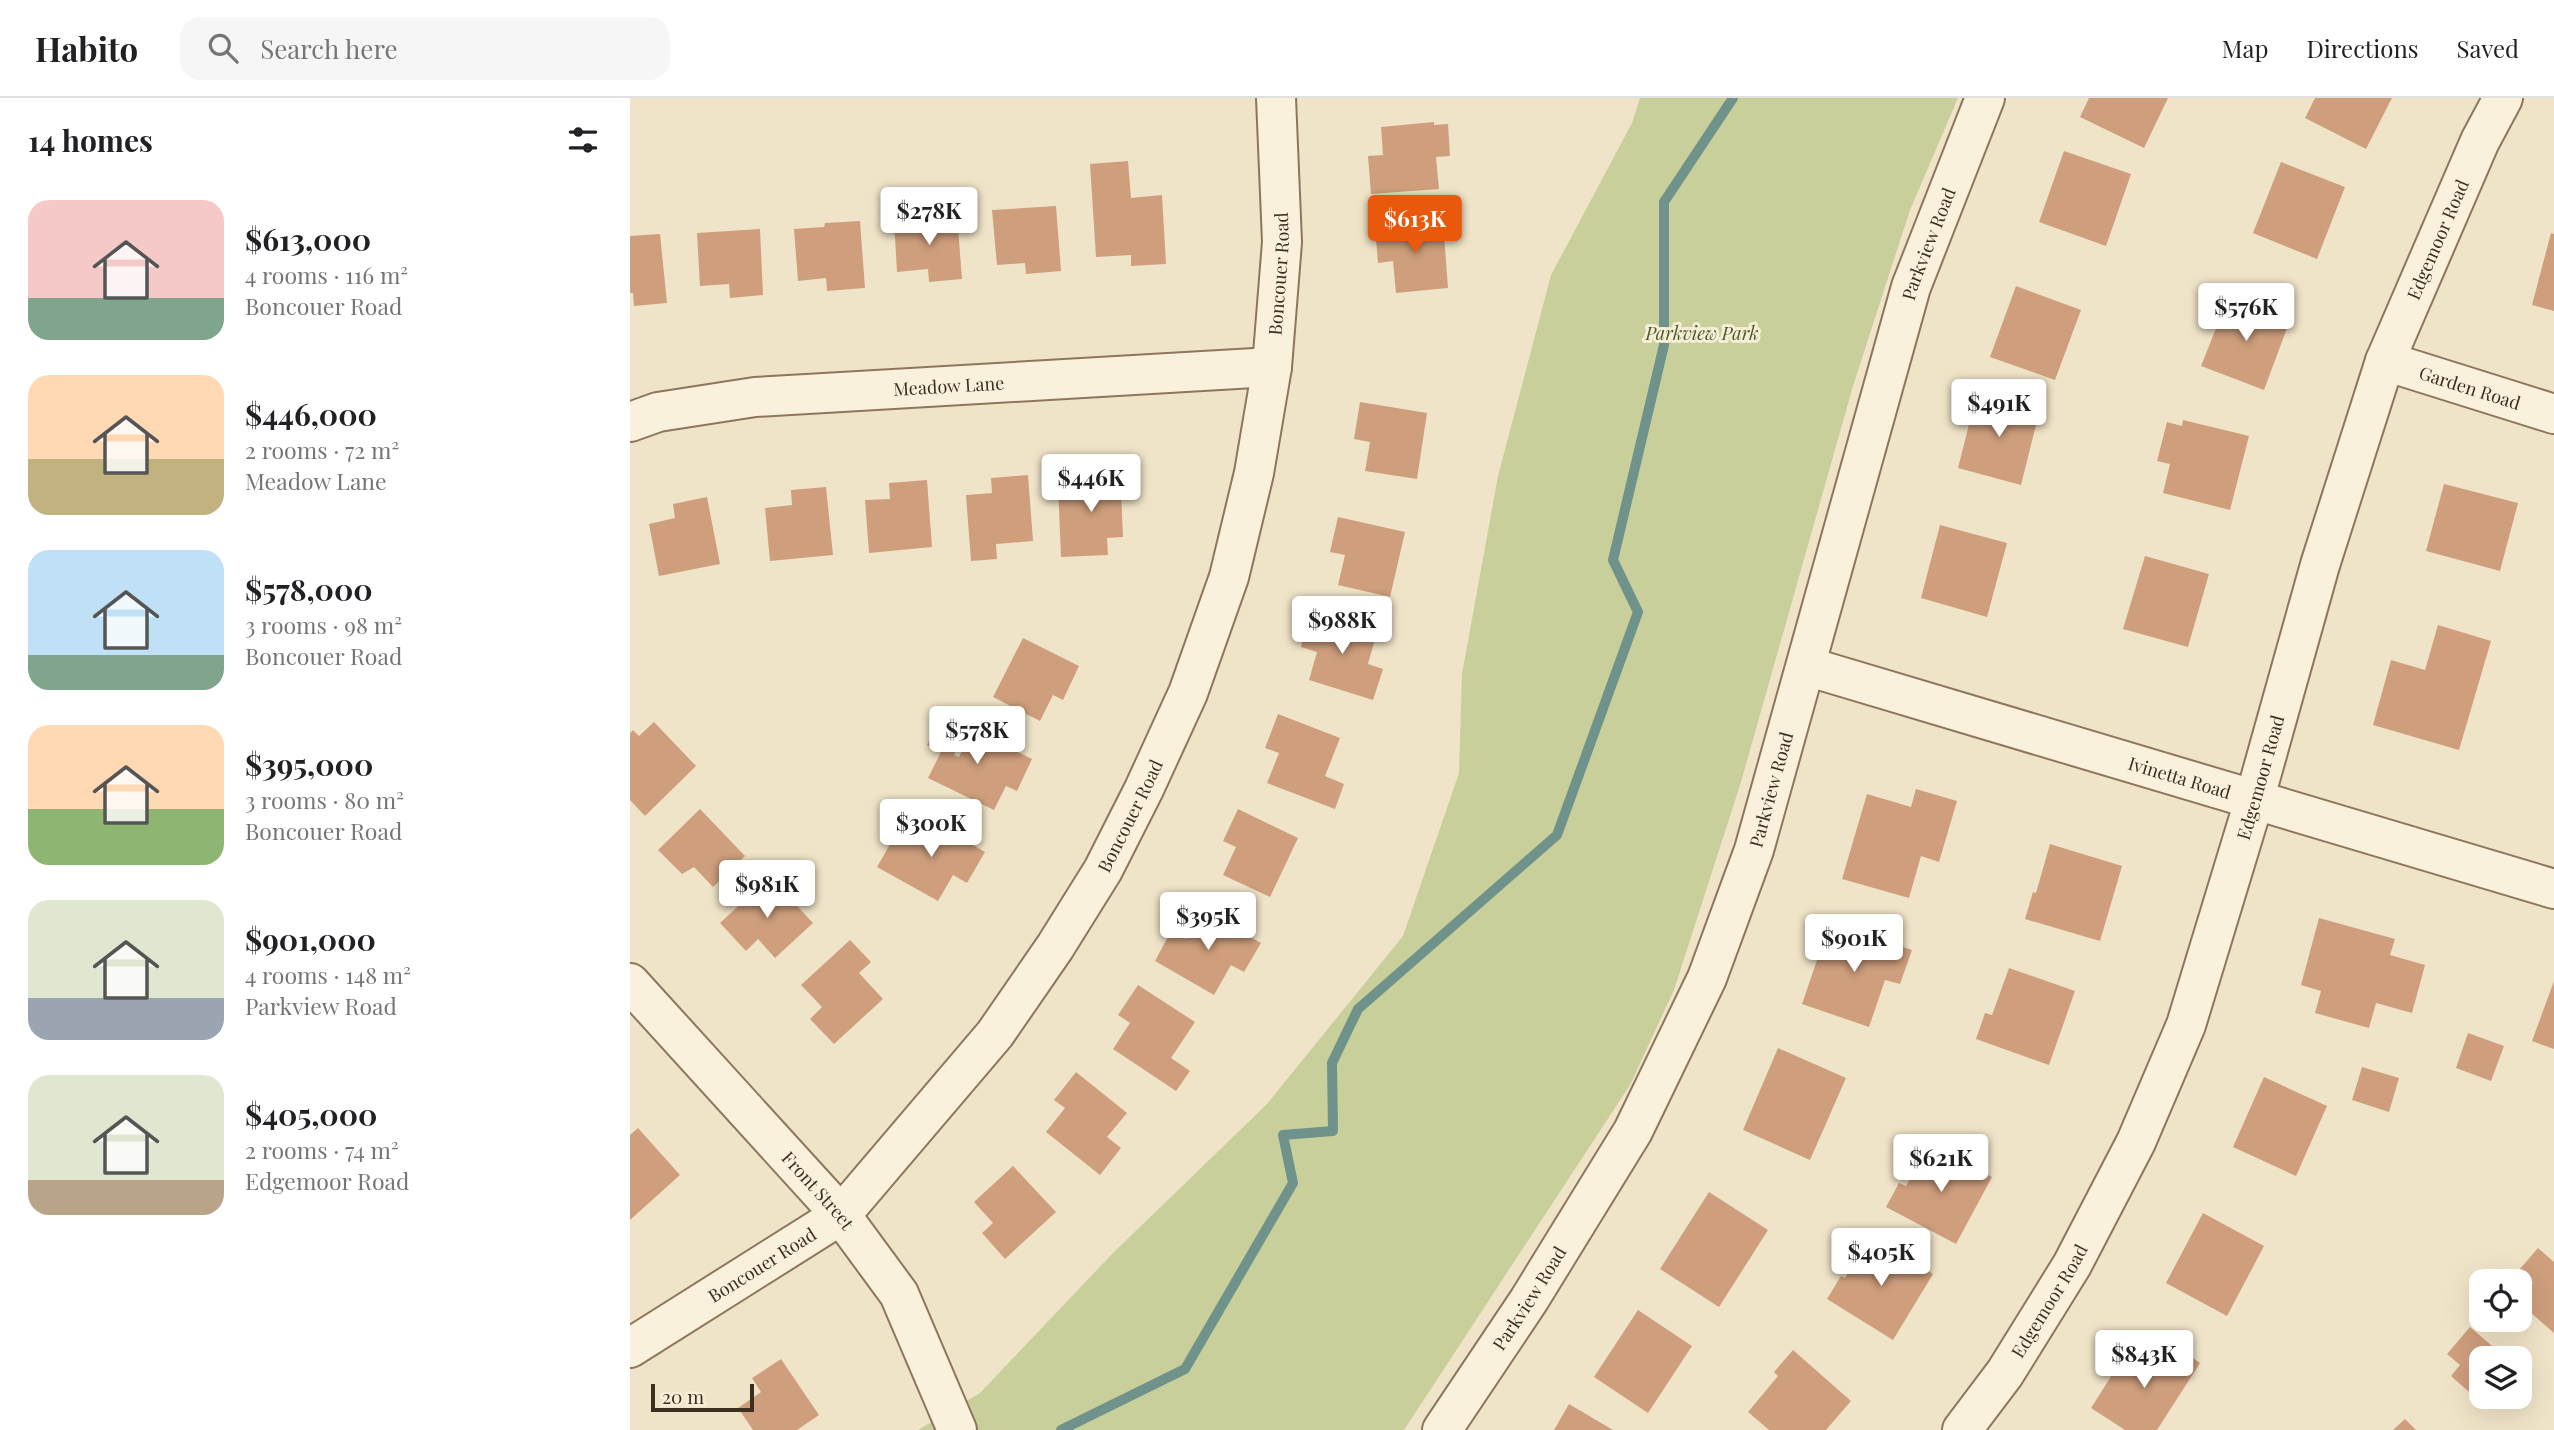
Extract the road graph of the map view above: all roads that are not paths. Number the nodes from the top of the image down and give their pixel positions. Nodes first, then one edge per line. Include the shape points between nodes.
1 (1276, 98) edge
2 (1985, 98) edge
3 (2503, 98) edge
4 (2385, 361) junction
5 (1272, 368) junction
6 (2554, 414) edge
7 (630, 422) edge
8 (1805, 666) junction
9 (2254, 801) junction
10 (2554, 889) edge
11 (630, 983) edge
12 (841, 1215) junction
13 (630, 1348) edge
14 (957, 1430) edge
15 (1442, 1430) edge
16 (1962, 1430) edge

1 - 5 street, Boncouer Road via 1282,242
2 - 8 street, Parkview Road via 1911,287
3 - 4 street, Edgemoor Road
4 - 6 street, Garden Road
4 - 9 street, Edgemoor Road via 2320,565
5 - 7 street, Meadow Lane via 755,397 658,412
5 - 12 street, Boncouer Road via 1254,473 1229,577 1188,693 1103,870 995,1034
8 - 9 street, Ivinetta Road
8 - 15 street, Parkview Road via 1754,850 1707,978 1675,1047 1633,1131
9 - 10 street, Ivinetta Road
9 - 16 street, Edgemoor Road via 2186,1025 2136,1142 2072,1265 2005,1373
11 - 12 street, Front Street
12 - 13 street, Boncouer Road
12 - 14 street, Front Street via 899,1294

